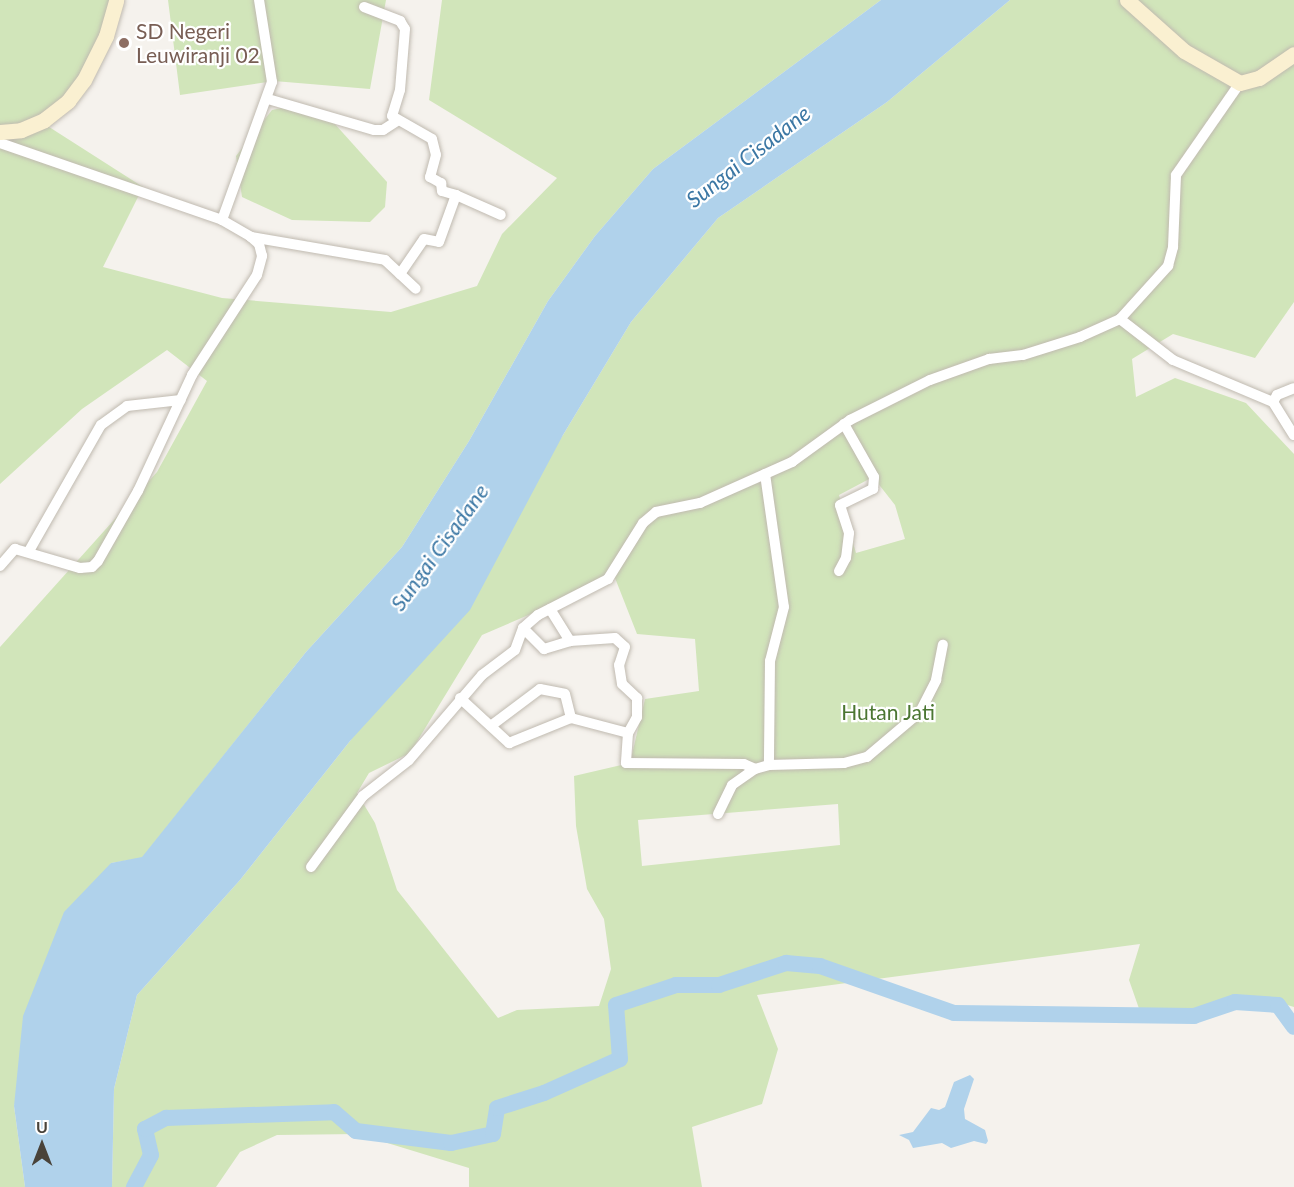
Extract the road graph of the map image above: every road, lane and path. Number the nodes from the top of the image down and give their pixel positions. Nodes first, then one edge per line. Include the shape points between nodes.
1 (116, 0) edge
2 (259, 0) edge
3 (1127, 0) edge
4 (364, 7) dead end
5 (1294, 54) edge
6 (1240, 83) junction
7 (268, 99) junction
8 (397, 121) junction
9 (0, 132) edge
10 (0, 143) edge
11 (456, 195) junction
12 (501, 215) dead end
13 (222, 220) junction
14 (251, 237) junction
15 (400, 274) junction
16 (416, 289) dead end
17 (1120, 319) junction
18 (1294, 388) edge
19 (181, 400) junction
20 (1273, 402) junction
21 (844, 424) junction
22 (1294, 435) edge
23 (765, 474) junction
24 (29, 551) junction
25 (0, 566) edge
26 (839, 571) dead end
27 (550, 609) junction
28 (523, 628) junction
29 (570, 641) junction
30 (943, 645) dead end
31 (460, 698) junction
32 (571, 718) junction
33 (492, 725) junction
34 (628, 733) junction
35 (769, 765) junction
36 (755, 769) junction
37 (718, 814) dead end
38 (311, 867) dead end

1 - 9 main road via 106,36 84,80 68,101 44,120 21,130
2 - 7 street via 272,62
3 - 6 main road via 1184,51
4 - 8 street via 400,21 405,28 399,90 392,111
5 - 6 main road via 1259,78
6 - 17 street via 1176,176 1173,248 1168,266
7 - 8 street via 374,130
7 - 13 street
8 - 11 street via 432,139 436,155 430,177 441,183 442,191
10 - 13 street
11 - 12 street
11 - 15 street via 440,242 424,239
13 - 14 street
14 - 15 street via 385,260
14 - 19 street via 259,244 262,256 257,275 192,375
15 - 16 street
17 - 20 street via 1173,360
17 - 21 street via 1080,337 1023,355 990,359 930,380
18 - 20 street via 1277,395
19 - 24 street via 127,406 101,425
19 - 24 street via 138,491 92,567 80,568
20 - 22 street
21 - 23 street via 792,462
21 - 26 street via 874,477 873,489 840,505 849,533 846,558
23 - 27 street via 700,503 656,512 643,523 608,579
23 - 35 street via 784,608 770,661
24 - 25 street via 10,552
27 - 28 street
27 - 29 street
28 - 29 street via 544,649
28 - 31 street via 515,650
29 - 34 street via 615,638 625,647 619,665 622,684 637,698 637,717
30 - 35 street via 936,680 920,712 867,757 844,764
31 - 33 street
31 - 38 street via 409,760 363,796
32 - 33 street via 509,743
32 - 33 street via 565,694 540,689
32 - 34 street
34 - 36 street via 626,763 744,764
35 - 36 street
36 - 37 street via 732,785

